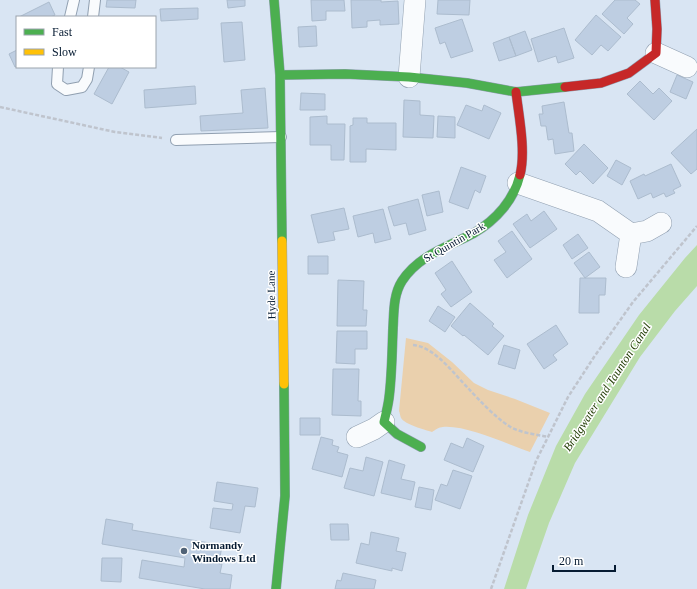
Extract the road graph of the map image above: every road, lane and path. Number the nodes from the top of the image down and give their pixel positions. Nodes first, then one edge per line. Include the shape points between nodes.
1 (74, 0) edge
2 (94, 0) edge
3 (274, 0) edge
4 (415, 0) edge
5 (655, 0) edge
6 (70, 16) edge
7 (94, 16) edge
8 (656, 53) junction
9 (687, 67) dead end
10 (58, 68) edge
11 (89, 68) edge
12 (280, 75) junction
13 (410, 77) junction
14 (516, 92) junction
15 (0, 107) edge
16 (281, 137) junction
17 (176, 140) joint
18 (518, 183) junction
19 (661, 223) dead end
20 (697, 226) edge
21 (631, 234) junction
22 (626, 267) dead end
23 (393, 343) junction
24 (384, 422) junction
25 (357, 437) dead end
26 (548, 437) junction
27 (421, 447) dead end
28 (276, 589) edge
29 (491, 589) edge

1 - 6 lane
2 - 7 lane
3 - 12 street, Hyde Lane
4 - 13 street
5 - 8 street
8 - 9 street
8 - 14 street via 629,73 601,83
10 - 11 lane via 57,84 66,90 82,87
12 - 13 street
12 - 16 street, Hyde Lane
13 - 14 street via 467,83
14 - 18 street, St Quintin Park via 522,150 522,167
15 - 17 path via 115,132
16 - 17 lane
16 - 28 street, Hyde Lane via 285,496
18 - 21 street via 598,211
18 - 23 street, St Quintin Park via 510,200 496,216 475,232 427,256 413,267 401,282 395,298
19 - 21 street via 647,231
20 - 26 path via 633,302 598,350 568,397
21 - 22 street
23 - 24 street, St Quintin Park via 389,399
23 - 26 path via 417,346 433,354 507,425 515,430
24 - 25 street via 374,430
24 - 27 street via 397,434
26 - 29 path via 536,461

